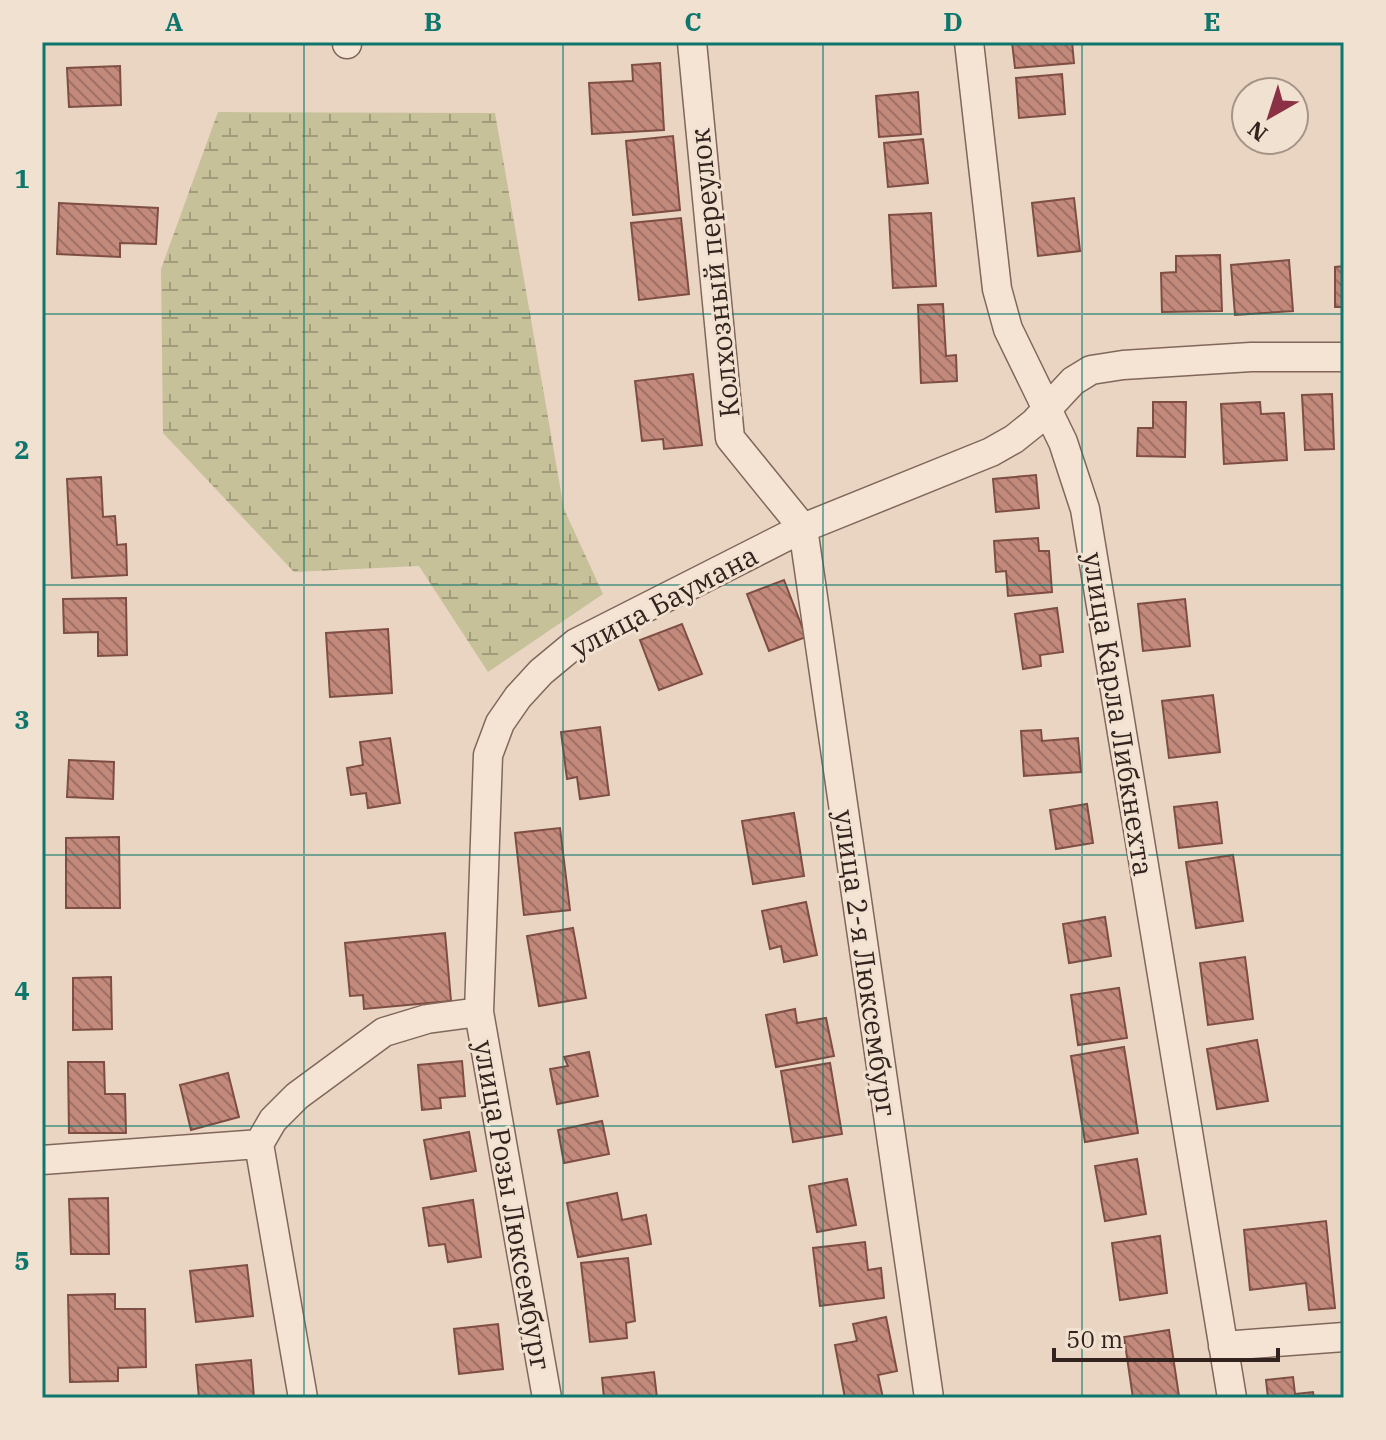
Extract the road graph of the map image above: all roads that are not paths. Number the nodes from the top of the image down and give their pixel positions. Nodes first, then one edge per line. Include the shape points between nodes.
1 (692, 42) edge
2 (969, 42) edge
3 (1344, 357) edge
4 (1048, 407) junction
5 (803, 528) junction
6 (479, 1012) junction
7 (259, 1144) junction
8 (42, 1160) edge
9 (1344, 1337) edge
10 (1223, 1346) junction
11 (303, 1398) edge
12 (547, 1398) edge
13 (929, 1398) edge
14 (1232, 1398) edge

1 - 5 street, Колхозный переулок via 730,438
2 - 4 street, улица Карла Либкнехта via 997,289 1008,329
3 - 4 street, улица Баумана via 1251,357 1091,370
4 - 5 street, улица Баумана via 1014,439 991,452
4 - 10 street, улица Карла Либкнехта via 1085,509
5 - 6 street, улица Баумана via 576,643 541,672 500,723 488,755
5 - 13 street, улица 2-я Люксембург
6 - 7 street via 384,1032 297,1096
6 - 12 street, улица Розы Люксембург
7 - 8 street
7 - 11 street
9 - 10 street
10 - 14 street, улица Карла Либкнехта

